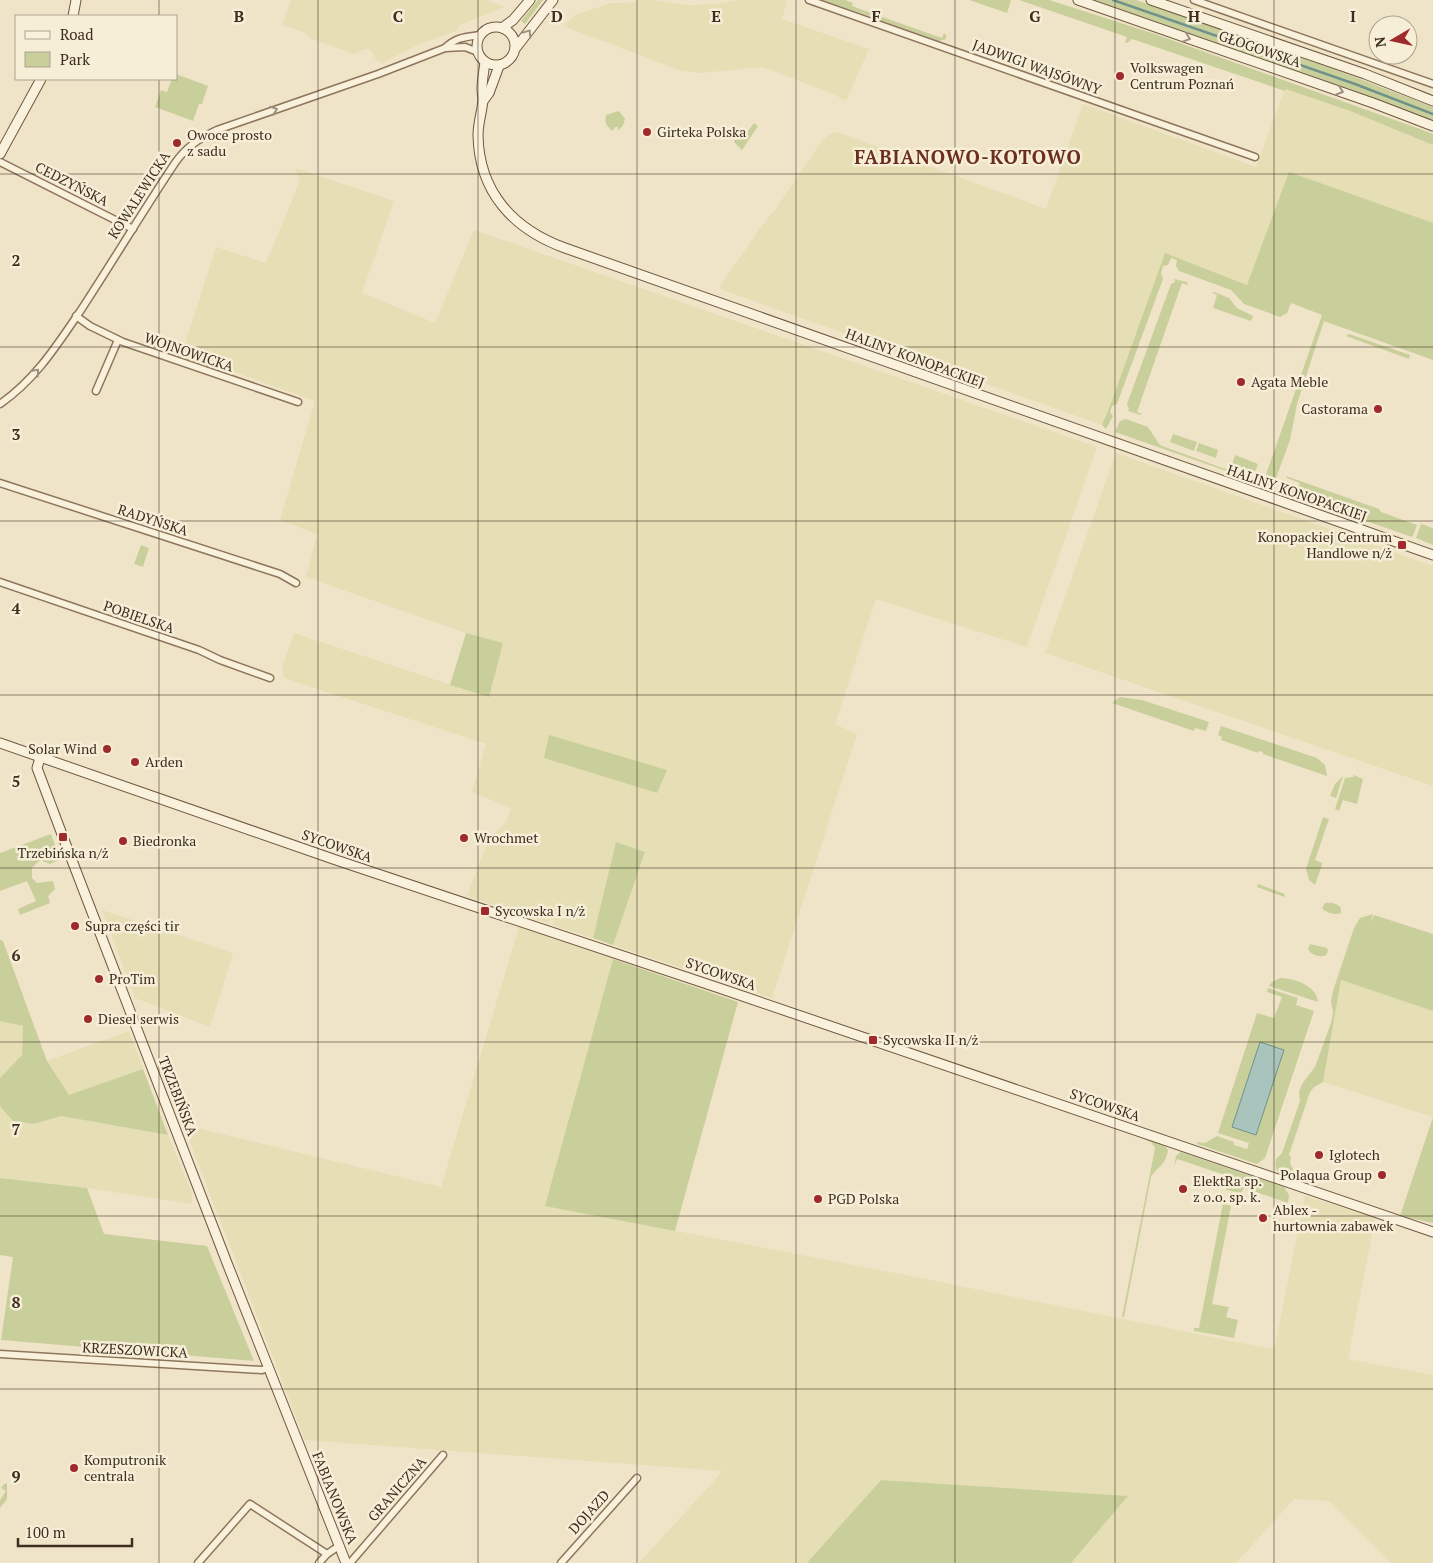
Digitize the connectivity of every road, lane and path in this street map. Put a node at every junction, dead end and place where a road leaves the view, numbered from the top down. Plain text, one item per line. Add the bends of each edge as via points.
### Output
1 (76, 0) edge
2 (530, 0) edge
3 (553, 0) edge
4 (810, 0) edge
5 (1078, 0) edge
6 (1150, 0) edge
7 (1194, 0) edge
8 (73, 15) edge
9 (502, 28) junction
10 (480, 35) junction
11 (445, 48) junction
12 (515, 49) junction
13 (478, 52) junction
14 (485, 62) junction
15 (499, 66) junction
16 (41, 80) edge
17 (1433, 84) edge
18 (483, 101) junction
19 (1433, 101) edge
20 (1433, 126) edge
21 (0, 154) edge
22 (1255, 157) dead end
23 (0, 162) edge
24 (133, 229) junction
25 (76, 316) junction
26 (118, 340) junction
27 (96, 391) dead end
28 (298, 402) dead end
29 (0, 404) edge
30 (0, 483) edge
31 (1433, 556) edge
32 (0, 582) edge
33 (296, 583) dead end
34 (270, 678) dead end
35 (0, 744) edge
36 (40, 758) junction
37 (1433, 1232) edge
38 (0, 1354) edge
39 (268, 1368) junction
40 (298, 1443) joint
41 (443, 1455) dead end
42 (637, 1478) dead end
43 (339, 1546) junction
44 (327, 1554) junction
45 (198, 1563) edge
46 (319, 1563) edge
47 (346, 1563) edge
48 (350, 1563) edge
49 (561, 1563) edge

1 - 8 street
2 - 9 street
12 -> 3 street
4 - 22 street, JADWIGI WAJSÓWNY
5 -> 20 street, GŁOGOWSKA
6 - 19 street, GŁOGOWSKA
7 - 17 street
9 - 10 street via 492,27
9 - 12 street via 512,35
10 - 11 street, KOWALEWICKA via 459,38
10 - 13 street
11 - 13 street, KOWALEWICKA via 465,47
24 -> 11 street, KOWALEWICKA via 175,163 197,141 217,130
12 - 15 street via 510,61
13 - 14 street
14 - 15 street
14 - 18 street, HALINY KONOPACKIEJ
15 - 18 street, HALINY KONOPACKIEJ
16 - 21 street
18 - 31 street, HALINY KONOPACKIEJ via 478,146 489,184 512,217 543,239
23 - 24 street, CEDZYŃSKA
24 - 25 street, KOWALEWICKA
25 - 26 street, WOJNOWICKA
29 -> 25 street, KOWALEWICKA via 37,372
26 - 27 street
26 - 28 street, WOJNOWICKA
30 - 33 street, RADYŃSKA via 280,574
32 - 34 street, POBIELSKA via 199,650
35 - 36 street, SYCOWSKA
36 - 37 street, SYCOWSKA
36 - 39 street, TRZEBIŃSKA via 38,768 42,779
38 - 39 street, KRZESZOWICKA
39 - 40 street, TRZEBIŃSKA
40 - 43 street, FABIANOWSKA
41 - 48 street, GRANICZNA
42 - 49 street, DOJAZD
43 - 44 street
43 - 47 street, FABIANOWSKA
44 - 45 street via 250,1504
44 - 46 street

